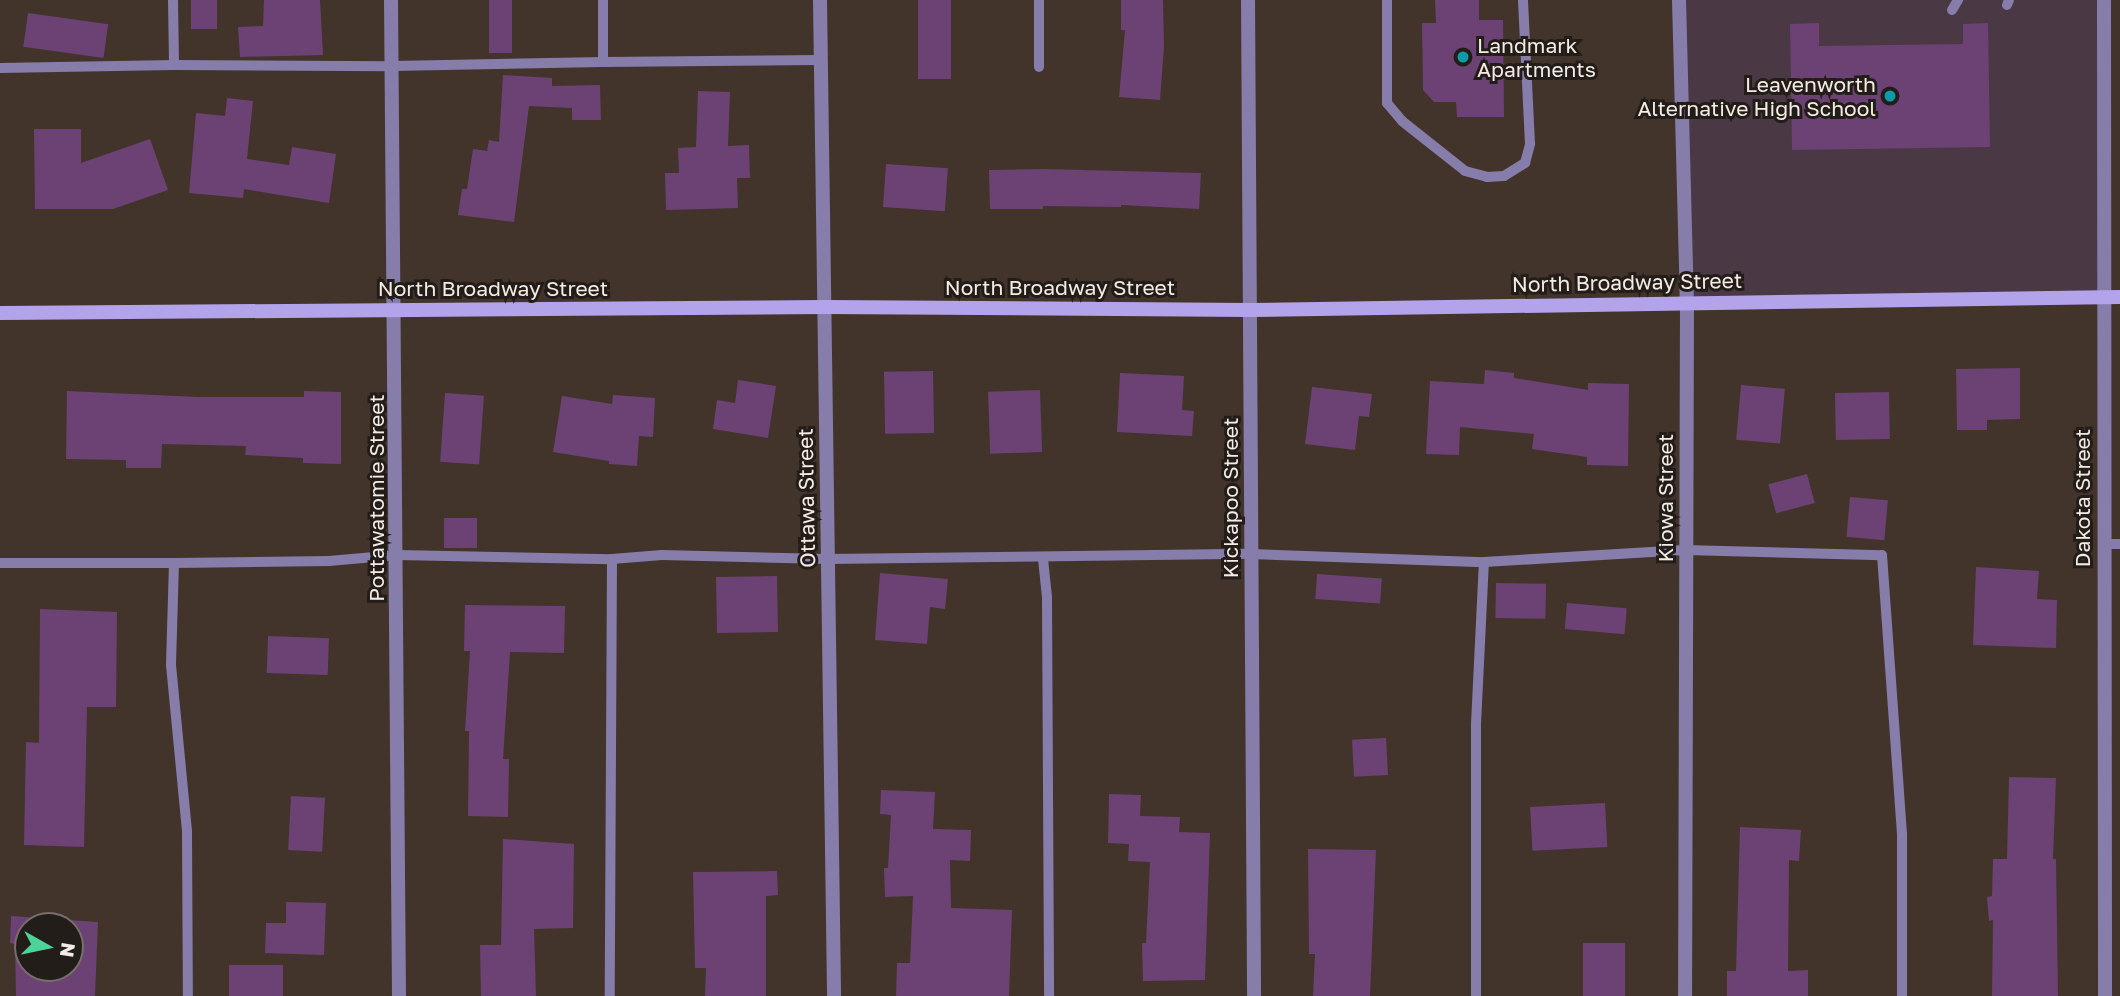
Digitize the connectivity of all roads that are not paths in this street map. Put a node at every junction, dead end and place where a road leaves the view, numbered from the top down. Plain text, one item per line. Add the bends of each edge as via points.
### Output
1 (173, 0) edge
2 (391, 0) edge
3 (603, 0) edge
4 (820, 0) edge
5 (1039, 0) edge
6 (1248, 0) edge
7 (1387, 0) edge
8 (1523, 0) edge
9 (1679, 0) edge
10 (2104, 0) edge
11 (821, 60) junction
12 (603, 62) junction
13 (174, 65) junction
14 (392, 66) junction
15 (1039, 67) dead end
16 (0, 68) edge
17 (2102, 297) junction
18 (2120, 297) edge
19 (1687, 301) junction
20 (825, 307) junction
21 (396, 310) junction
22 (1250, 310) junction
23 (0, 313) edge
24 (2104, 544) junction
25 (2120, 544) edge
26 (1685, 550) junction
27 (1251, 554) junction
28 (397, 555) junction
29 (612, 559) junction
30 (828, 559) junction
31 (1043, 559) junction
32 (174, 562) junction
33 (1484, 562) junction
34 (0, 563) edge
35 (188, 996) edge
36 (399, 996) edge
37 (610, 996) edge
38 (834, 996) edge
39 (1049, 996) edge
40 (1254, 996) edge
41 (1476, 996) edge
42 (1685, 996) edge
43 (1902, 996) edge
44 (2105, 996) edge

1 - 13 lane
2 - 14 street, Pottawatomie Street
3 - 12 lane
4 - 11 street, Ottawa Street
5 - 15 lane
6 - 22 street, Kickapoo Street
7 - 8 lane via 1387,103 1402,121 1465,171 1487,177 1504,176 1525,163 1530,145
9 - 19 street, Kiowa Street
10 - 17 street, Dakota Street
11 - 12 lane
11 - 20 street, Ottawa Street
12 - 14 lane
13 - 14 lane
13 - 16 lane
14 - 21 street, Pottawatomie Street
17 - 18 street, North Broadway Street
17 - 19 street, North Broadway Street
17 - 24 street, Dakota Street
19 - 22 street, North Broadway Street
19 - 26 street, Kiowa Street
20 - 21 street, North Broadway Street
20 - 22 street, North Broadway Street
20 - 30 street, Ottawa Street
21 - 23 street, North Broadway Street
21 - 28 street, Pottawatomie Street
22 - 27 street, Kickapoo Street
24 - 25 lane
24 - 44 street, Dakota Street
26 - 33 lane
26 - 42 street, Kiowa Street
26 - 43 lane via 1882,555 1902,834
27 - 31 lane
27 - 33 lane
27 - 40 street, Kickapoo Street
28 - 29 lane
28 - 32 lane via 328,561
28 - 36 street, Pottawatomie Street
29 - 30 lane via 662,555
29 - 37 lane
30 - 31 lane via 987,555
30 - 38 street, Ottawa Street
31 - 39 lane via 1048,598
32 - 34 lane
32 - 35 lane via 172,665 187,831
33 - 41 lane via 1476,724

